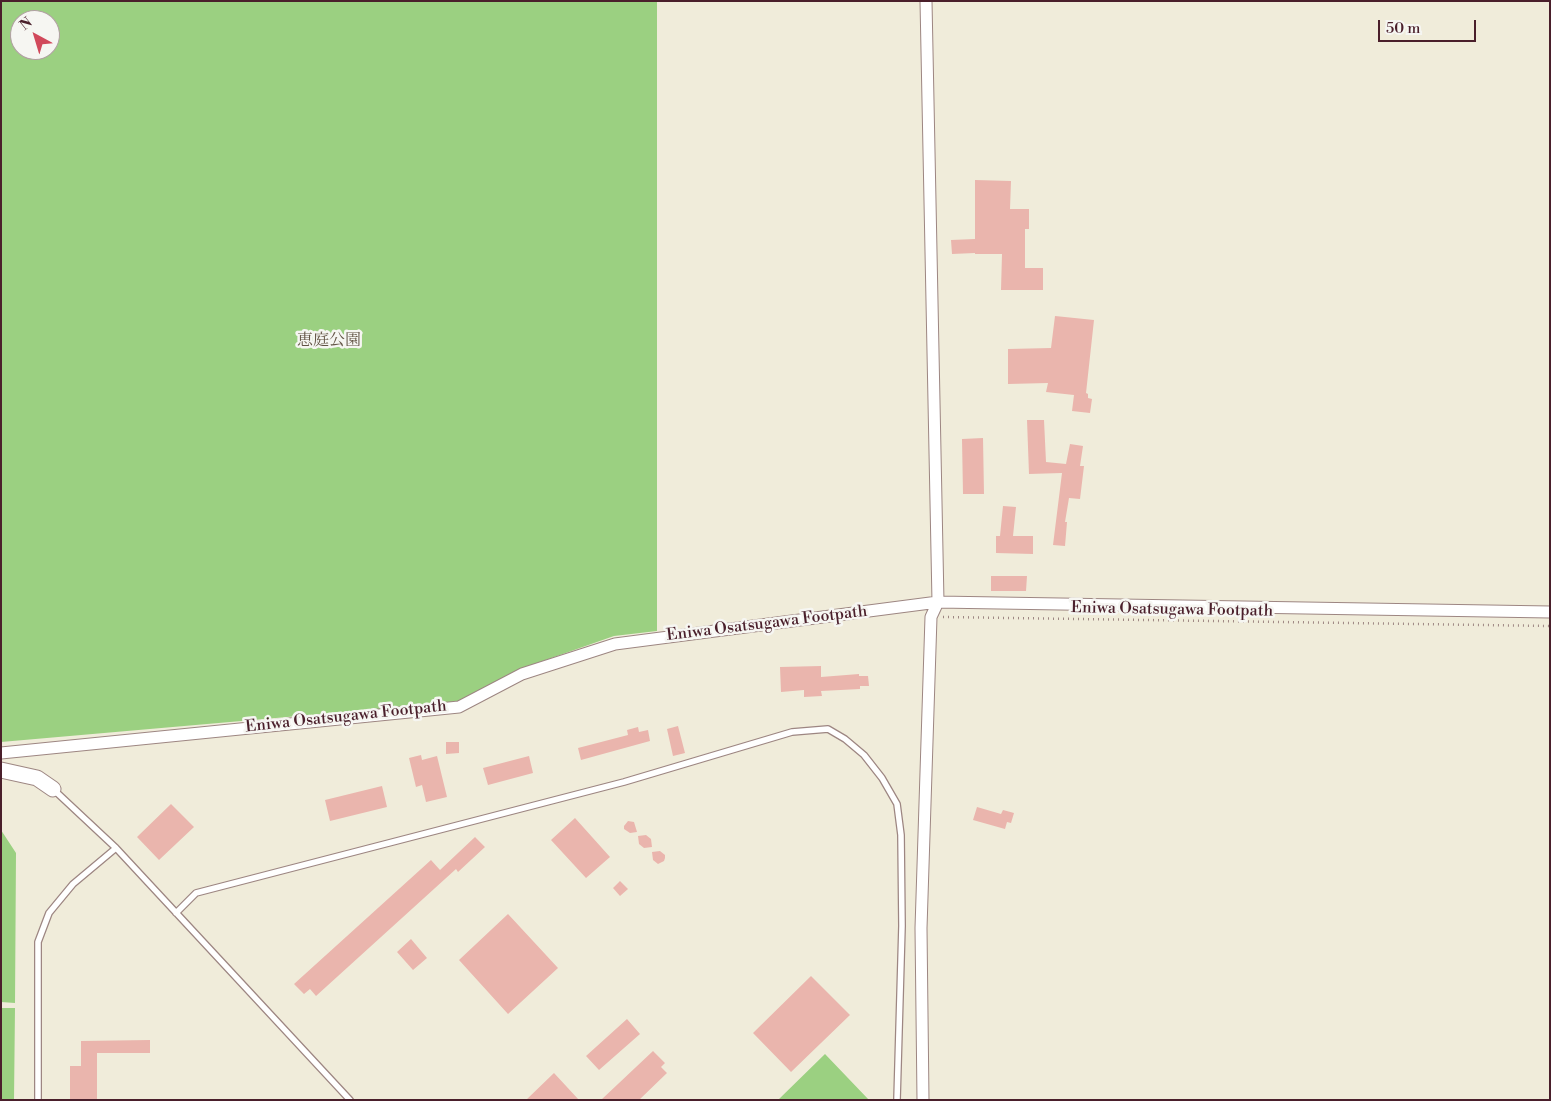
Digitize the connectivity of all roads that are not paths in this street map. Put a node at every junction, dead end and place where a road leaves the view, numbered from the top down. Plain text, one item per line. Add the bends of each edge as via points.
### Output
1 (926, 1) edge
2 (938, 602) junction
3 (1550, 612) edge
4 (1, 754) edge
5 (1, 770) edge
6 (53, 789) joint
7 (116, 848) junction
8 (176, 914) junction
9 (38, 1100) edge
10 (350, 1100) edge
11 (897, 1100) edge
12 (922, 1100) edge

1 - 2 street
2 - 3 street
2 - 4 street via 615,644 522,674 459,707
2 - 12 street via 931,616 921,928
5 - 6 street via 37,778
6 - 7 lane
7 - 8 lane
7 - 9 lane via 73,884 49,913 38,942
8 - 10 lane
8 - 11 lane via 196,893 614,784 792,732 828,729 864,755 897,804 902,926

